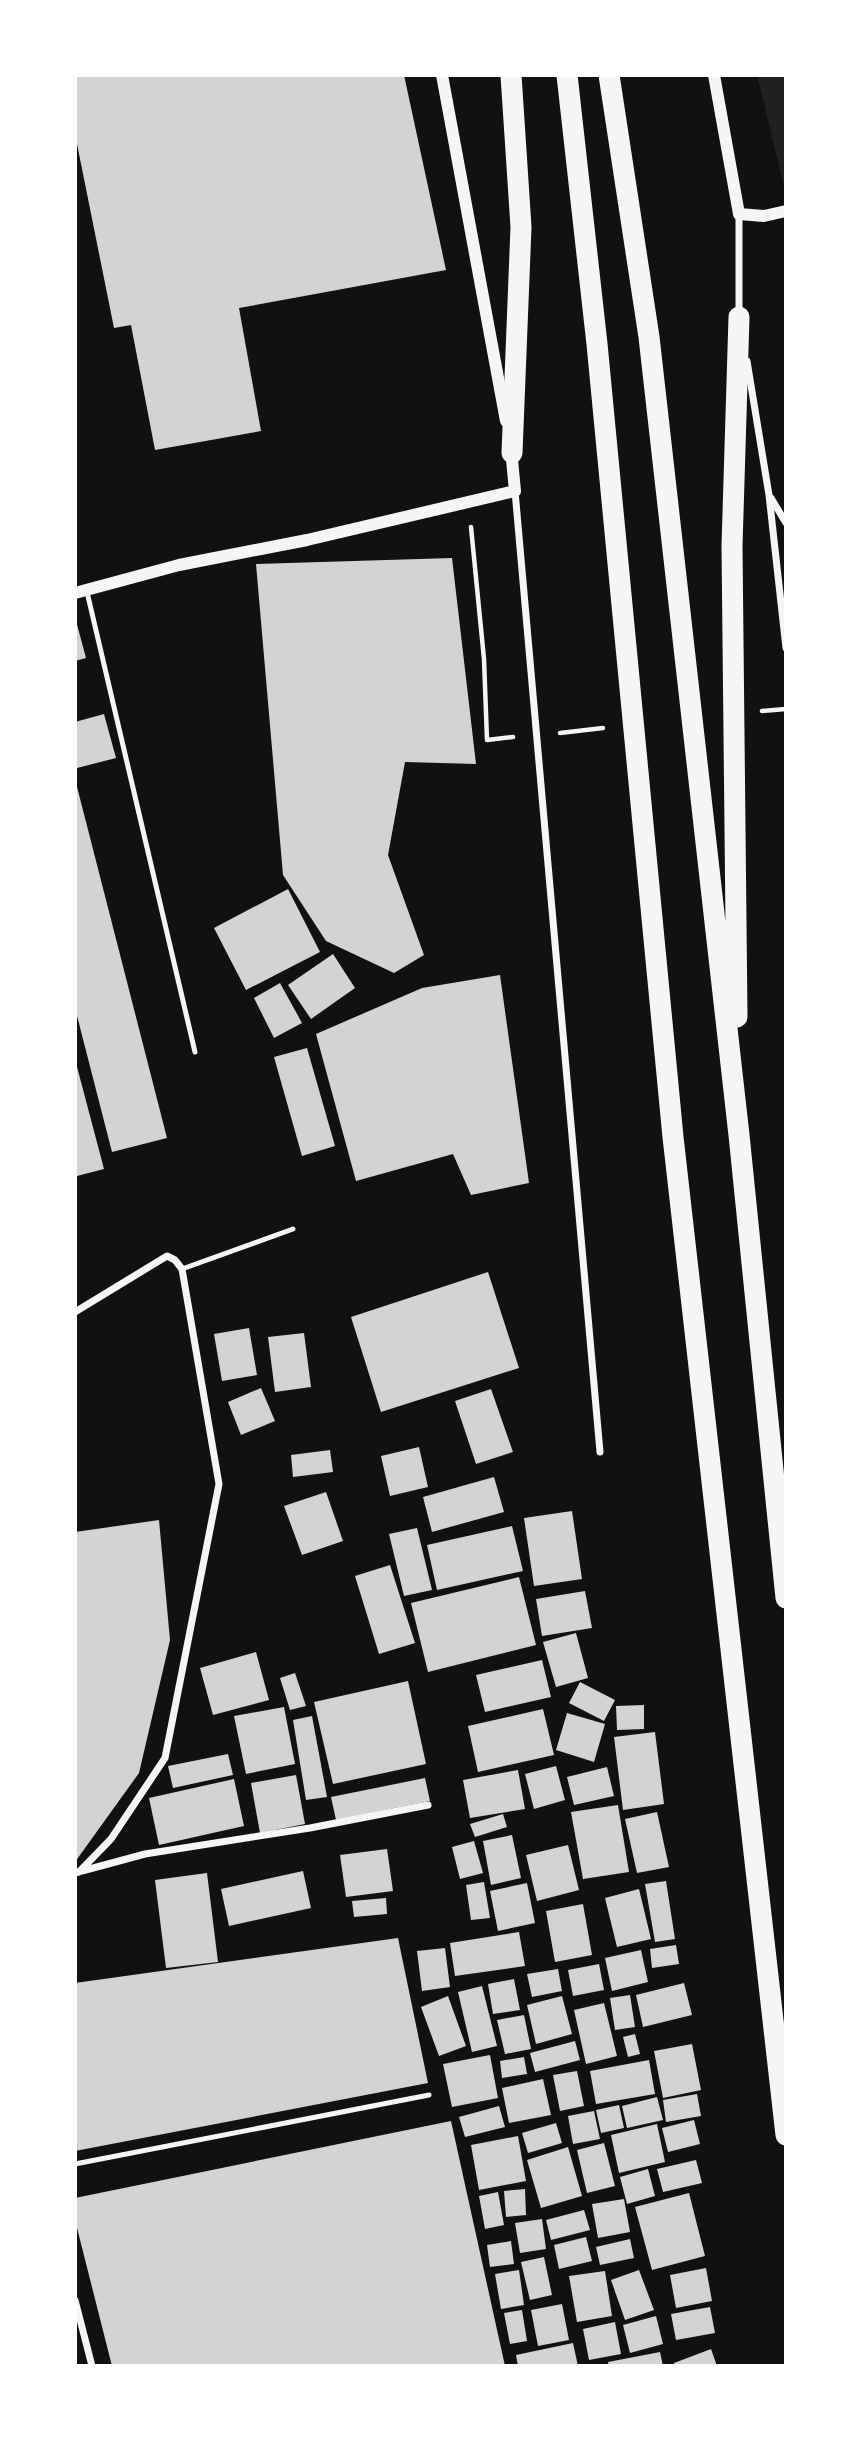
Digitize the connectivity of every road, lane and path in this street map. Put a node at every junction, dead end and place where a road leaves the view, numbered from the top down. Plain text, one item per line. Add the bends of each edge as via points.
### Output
1 (442, 75) edge
2 (511, 75) edge
3 (567, 75) edge
4 (609, 75) edge
5 (715, 75) edge
6 (786, 211) edge
7 (739, 214) junction
8 (739, 317) junction
9 (512, 453) junction
10 (515, 491) junction
11 (769, 495) junction
12 (468, 502) junction
13 (786, 523) edge
14 (81, 591) edge
15 (786, 648) edge
16 (487, 740) dead end
17 (195, 1052) dead end
18 (739, 1135) junction
19 (293, 1229) dead end
20 (182, 1269) junction
21 (75, 1312) edge
22 (600, 1452) dead end
23 (786, 1598) edge
24 (428, 1805) dead end
25 (77, 1872) edge
26 (429, 2095) dead end
27 (786, 2135) edge
28 (75, 2164) edge
29 (75, 2300) edge
30 (92, 2366) edge

1 - 9 street
2 - 9 highway via 521,227
3 - 27 highway via 673,1137
4 - 18 highway via 649,337
5 - 7 street
6 - 7 street via 764,216
7 - 8 street
8 - 11 street
8 - 18 highway via 732,546
9 - 10 street
10 - 12 street
10 - 22 street
11 - 13 street
11 - 15 street
12 - 14 street
12 - 16 path
14 - 17 lane
18 - 23 highway
19 - 20 lane
20 - 21 street via 167,1256
20 - 25 street via 219,1483 165,1758 111,1839
24 - 25 street via 145,1854
26 - 28 lane
29 - 30 street

